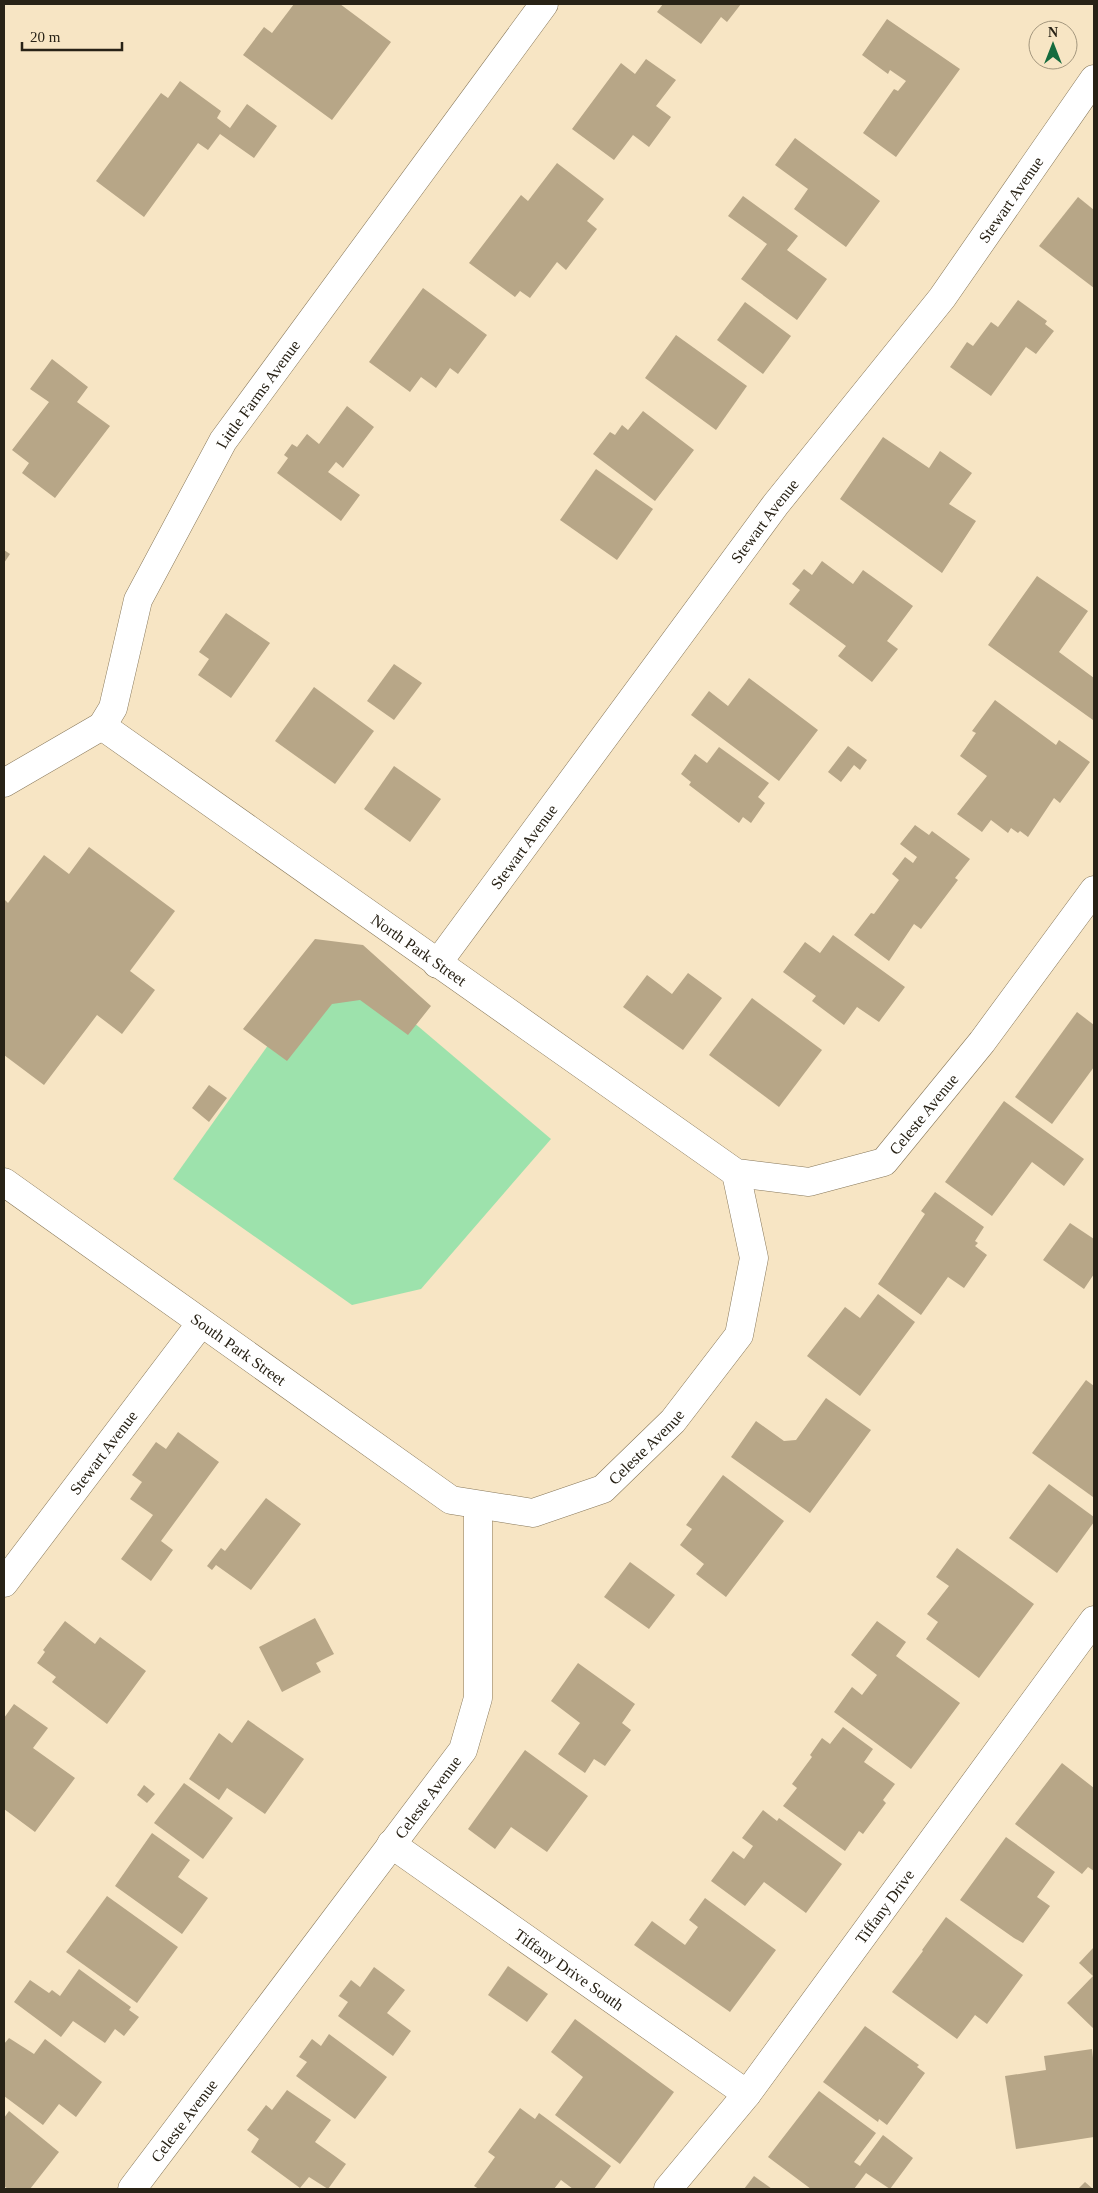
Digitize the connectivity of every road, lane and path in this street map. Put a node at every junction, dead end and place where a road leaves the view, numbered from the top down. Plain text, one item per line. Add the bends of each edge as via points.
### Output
1 (544, 4) edge
2 (1094, 79) edge
3 (102, 726) junction
4 (4, 783) edge
5 (1094, 890) edge
6 (437, 964) junction
7 (736, 1173) junction
8 (4, 1182) edge
9 (201, 1323) junction
10 (478, 1505) junction
11 (4, 1583) edge
12 (1094, 1620) edge
13 (391, 1844) junction
14 (747, 2094) junction
15 (132, 2189) edge
16 (668, 2189) edge

1 - 3 street, Little Farms Avenue via 223,441 138,600 113,708
2 - 6 street, Stewart Avenue via 942,298 776,504
3 - 4 street
3 - 6 street, North Park Street
5 - 7 street, Celeste Avenue via 982,1042 884,1162 810,1182
6 - 7 street, North Park Street
7 - 10 street, Celeste Avenue via 754,1258 739,1335 673,1421 603,1488 533,1513
8 - 9 street, South Park Street
9 - 10 street, South Park Street via 452,1500
9 - 11 street, Stewart Avenue
10 - 13 street, Celeste Avenue via 478,1698 463,1750
12 - 14 street, Tiffany Drive
13 - 14 street, Tiffany Drive South
13 - 15 street, Celeste Avenue
14 - 16 street, Tiffany Drive

